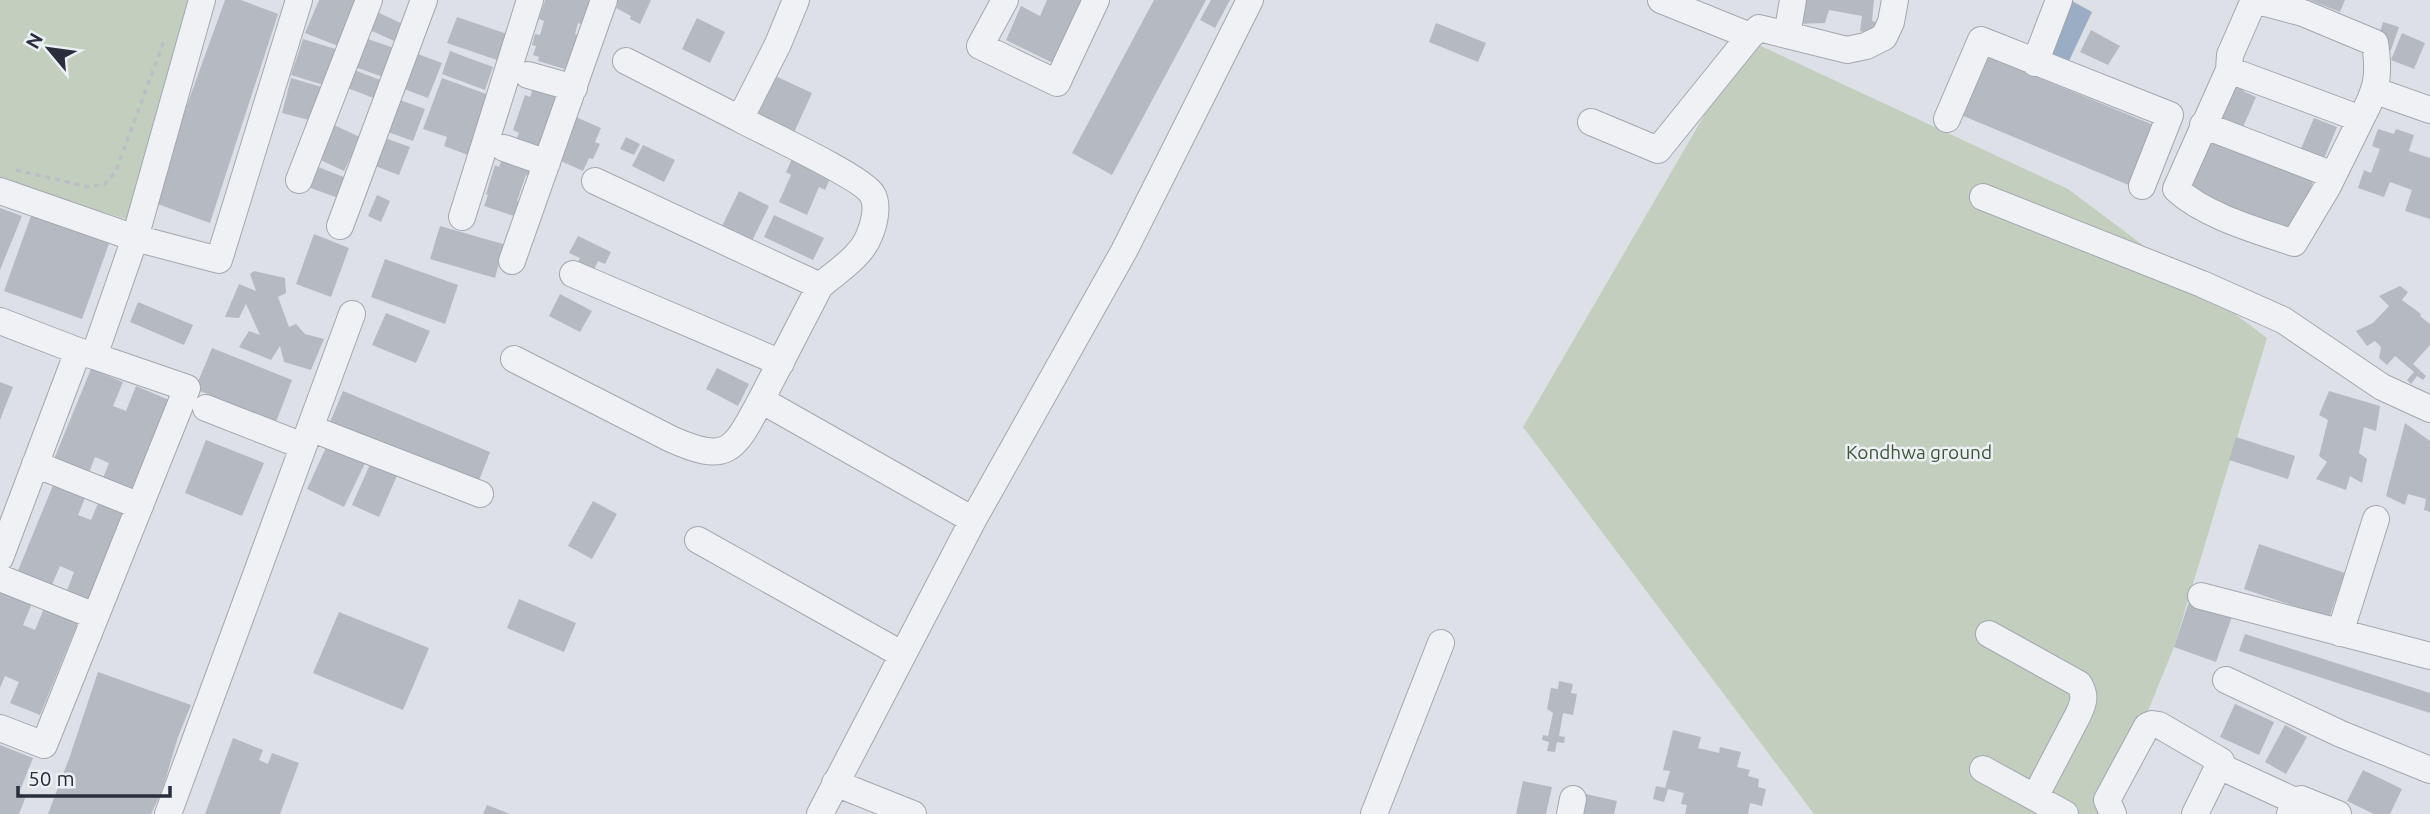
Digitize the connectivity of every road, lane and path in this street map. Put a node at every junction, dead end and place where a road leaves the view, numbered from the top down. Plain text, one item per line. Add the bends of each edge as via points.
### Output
1 (202, 0) edge
2 (299, 0) edge
3 (369, 0) edge
4 (424, 0) edge
5 (530, 0) edge
6 (604, 0) edge
7 (796, 0) edge
8 (1005, 0) edge
9 (1096, 0) edge
10 (1250, 0) edge
11 (1661, 0) edge
12 (1793, 0) edge
13 (1895, 0) edge
14 (2059, 0) edge
15 (1787, 35) junction
16 (1750, 36) junction
17 (166, 37) dead end
18 (626, 61) dead end
19 (2035, 63) junction
20 (2229, 70) junction
21 (528, 75) dead end
22 (574, 88) junction
23 (2376, 91) junction
24 (2430, 110) edge
25 (740, 119) junction
26 (1947, 119) dead end
27 (2361, 119) junction
28 (1591, 122) dead end
29 (2203, 125) junction
30 (504, 148) dead end
31 (547, 163) junction
32 (2333, 174) junction
33 (6, 180) edge
34 (299, 180) dead end
35 (595, 181) dead end
36 (2142, 186) dead end
37 (1983, 197) dead end
38 (462, 217) dead end
39 (340, 226) dead end
40 (135, 238) junction
41 (512, 261) dead end
42 (573, 274) dead end
43 (820, 286) junction
44 (352, 314) dead end
45 (0, 321) edge
46 (86, 354) junction
47 (514, 359) dead end
48 (781, 363) junction
49 (761, 400) junction
50 (206, 408) dead end
51 (2430, 409) edge
52 (307, 437) junction
53 (36, 464) junction
54 (480, 494) dead end
55 (140, 506) junction
56 (2376, 519) dead end
57 (973, 520) junction
58 (698, 540) dead end
59 (0, 558) edge
60 (0, 578) edge
61 (2201, 596) dead end
62 (95, 616) junction
63 (2340, 633) junction
64 (1989, 634) dead end
65 (1441, 643) dead end
66 (903, 655) junction
67 (2430, 656) edge
68 (2226, 680) dead end
69 (0, 728) edge
70 (2219, 766) junction
71 (1983, 769) dead end
72 (2430, 770) edge
73 (835, 783) junction
74 (2035, 797) junction
75 (2293, 808) edge
76 (168, 814) edge
77 (820, 814) edge
78 (913, 814) edge
79 (1374, 814) edge
80 (2065, 814) edge
81 (2113, 814) edge
82 (2195, 814) edge
83 (2339, 814) edge

1 - 40 street
2 - 40 street via 219,260
3 - 34 street
4 - 39 street
5 - 38 street
6 - 22 street
7 - 25 street
8 - 9 street via 980,46 1057,83
10 - 57 street via 1124,251
11 - 16 street
12 - 15 street
13 - 15 street via 1884,37 1866,46 1847,50
14 - 19 street
15 - 16 street via 1759,28
16 - 28 street via 1658,150
17 - 33 path via 116,171 105,184 89,187
18 - 25 street
19 - 26 street via 1981,40
19 - 36 street via 2170,114
20 - 23 street via 2254,0 2303,13 2375,43
20 - 27 street
20 - 29 street
21 - 22 street
22 - 31 street
23 - 24 street
23 - 27 street
25 - 43 street via 838,170 872,194 876,213 869,238
27 - 32 street
29 - 32 street
29 - 32 street via 2176,189 2190,203 2257,231 2294,243
30 - 31 street
31 - 41 street
33 - 40 street
35 - 43 street
37 - 51 street via 2283,320 2382,387
40 - 46 street
42 - 48 street
43 - 48 street
44 - 52 street
45 - 46 street
46 - 53 street
46 - 55 street via 187,388
47 - 49 street via 681,443 708,452 733,446
48 - 49 street
49 - 57 street
50 - 52 street
52 - 54 street
52 - 76 street
53 - 55 street
53 - 59 street
55 - 62 street
56 - 63 street
57 - 66 street
58 - 66 street
60 - 62 street
61 - 63 street
62 - 69 street via 44,745
63 - 67 street
64 - 74 street via 2079,684 2084,693 2078,715
65 - 79 street
66 - 73 street
68 - 72 street
70 - 75 street
70 - 81 street via 2221,761 2159,724 2147,726 2108,800
70 - 82 street
71 - 74 street
73 - 77 street
73 - 78 street
74 - 80 street
75 - 83 street via 2301,799

